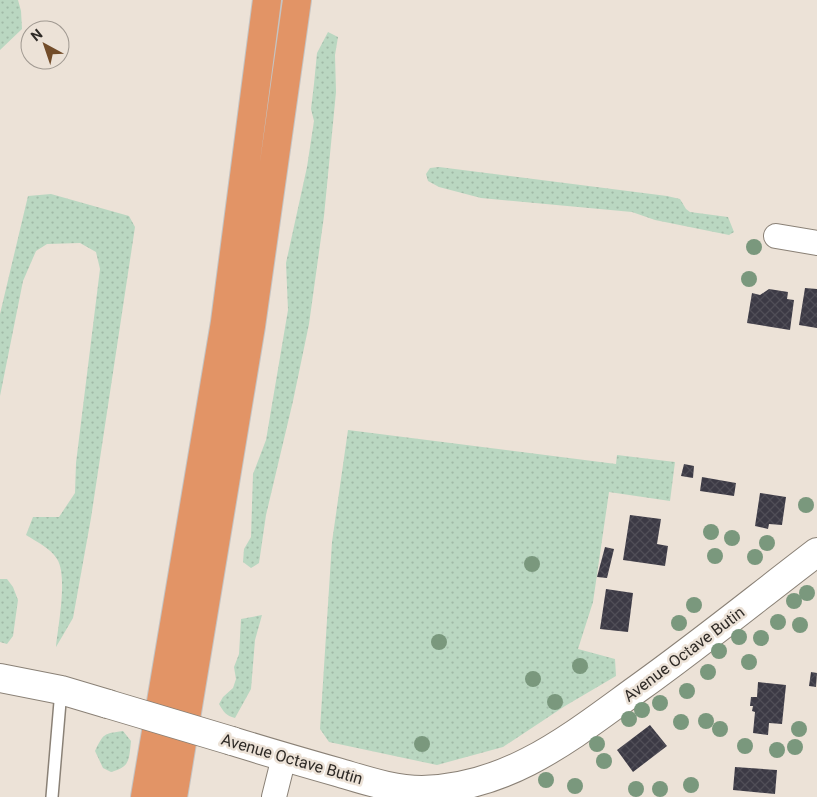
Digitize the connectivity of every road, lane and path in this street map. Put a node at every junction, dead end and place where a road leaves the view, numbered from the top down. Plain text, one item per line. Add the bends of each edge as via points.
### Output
1 (267, 0) edge
2 (297, 0) edge
3 (776, 236) dead end
4 (817, 243) edge
5 (817, 552) edge
6 (0, 678) edge
7 (61, 690) junction
8 (284, 757) junction
9 (52, 797) edge
10 (145, 797) edge
11 (173, 797) edge
12 (274, 797) edge

1 - 10 highway via 225,322
2 - 11 highway via 251,326
3 - 4 street
5 - 8 main road, Avenue Octave Butin via 563,743 518,767 468,784 422,790 373,783
6 - 7 main road, Avenue Octave Butin
7 - 8 main road, Avenue Octave Butin, bridge
7 - 9 lane
8 - 12 street

